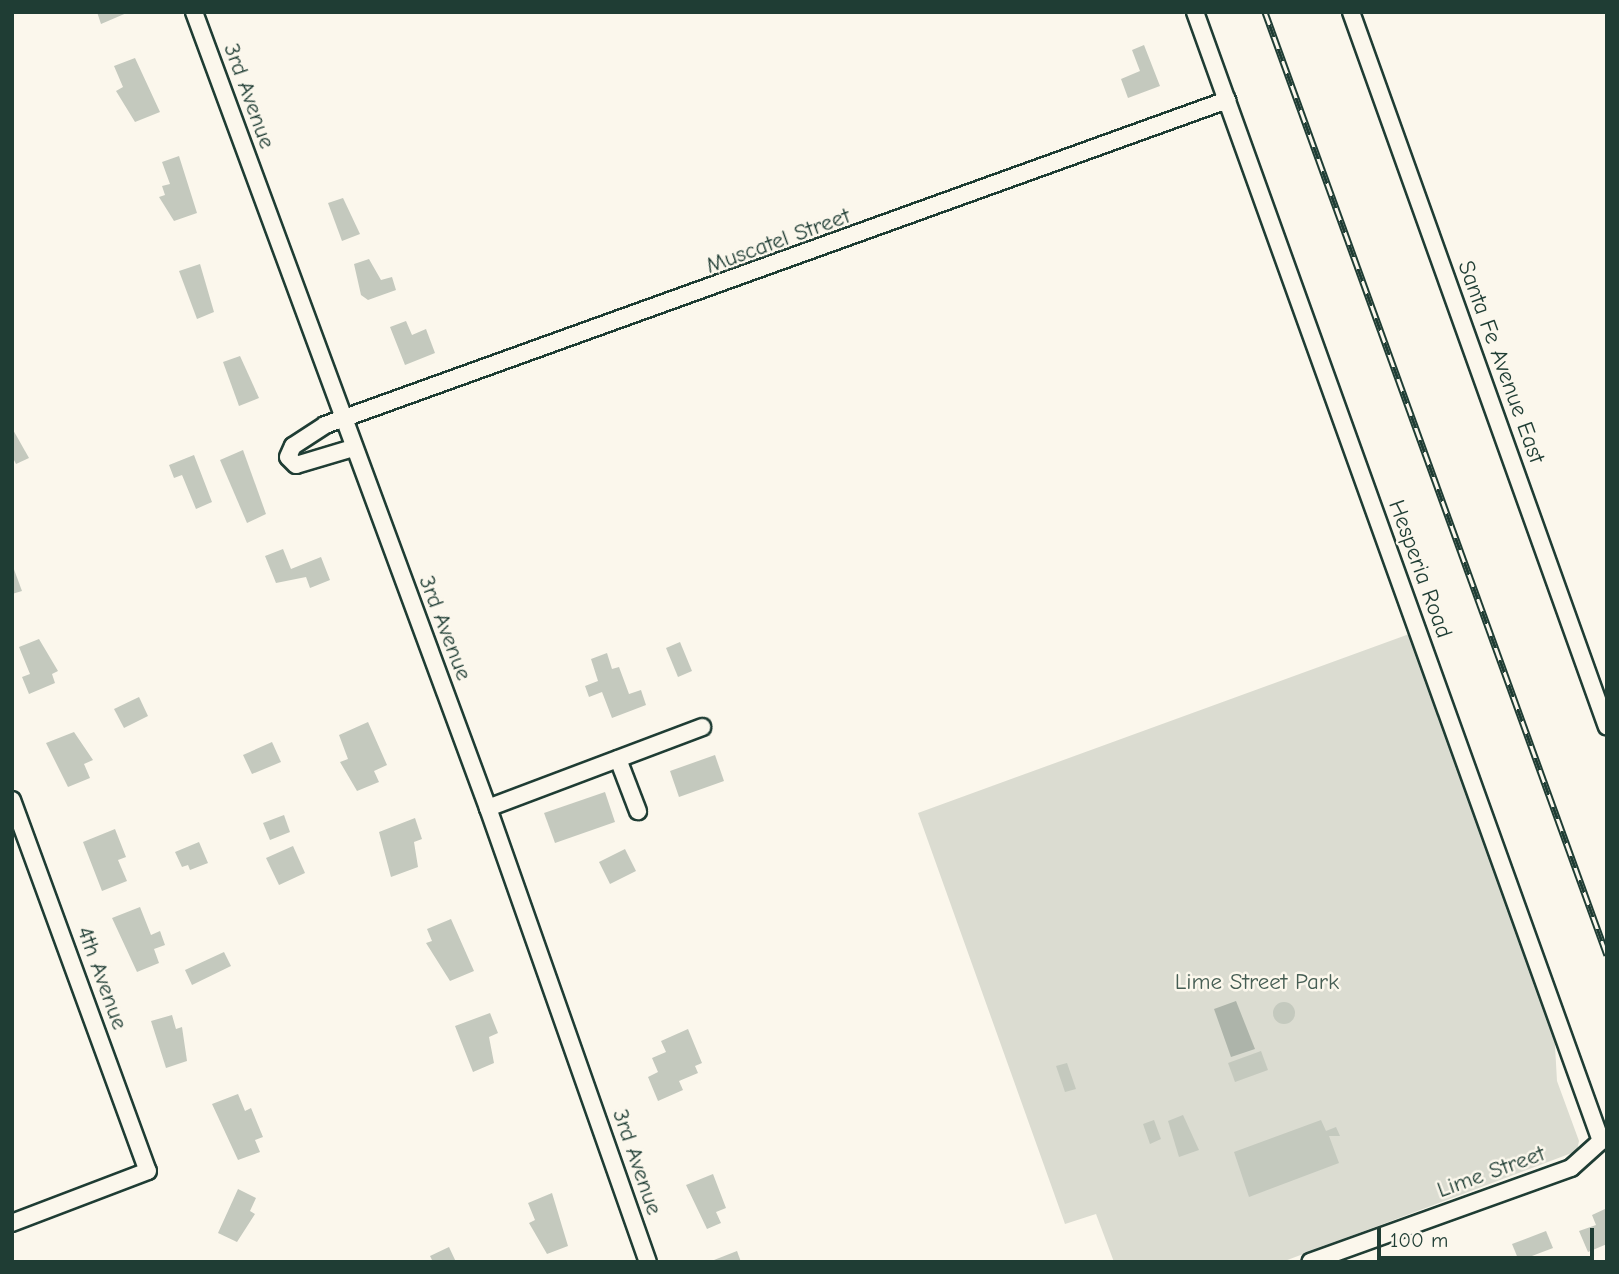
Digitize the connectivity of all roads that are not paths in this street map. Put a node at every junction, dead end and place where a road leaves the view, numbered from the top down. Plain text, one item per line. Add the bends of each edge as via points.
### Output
1 (194, 12) edge
2 (1195, 12) edge
3 (1350, 12) edge
4 (1227, 100) junction
5 (342, 419) junction
6 (353, 448) junction
7 (1606, 721) edge
8 (702, 727) dead end
9 (618, 759) junction
10 (12, 800) edge
11 (488, 808) junction
12 (638, 811) dead end
13 (1601, 1142) joint
14 (12, 1223) edge
15 (649, 1262) edge
16 (1310, 1262) edge

1 - 5 street, 3rd Avenue
2 - 4 street, Hesperia Road
3 - 7 street, Santa Fe Avenue East
4 - 5 street, Muscatel Street
4 - 13 street, Hesperia Road
5 - 6 street, 3rd Avenue
5 - 6 street, Muscatel Street via 309,433 288,457 296,465
6 - 11 street, 3rd Avenue
8 - 9 street
9 - 11 street
9 - 12 street
10 - 14 street, 4th Avenue via 148,1171
11 - 15 street, 3rd Avenue
13 - 16 street, Lime Street via 1571,1168

